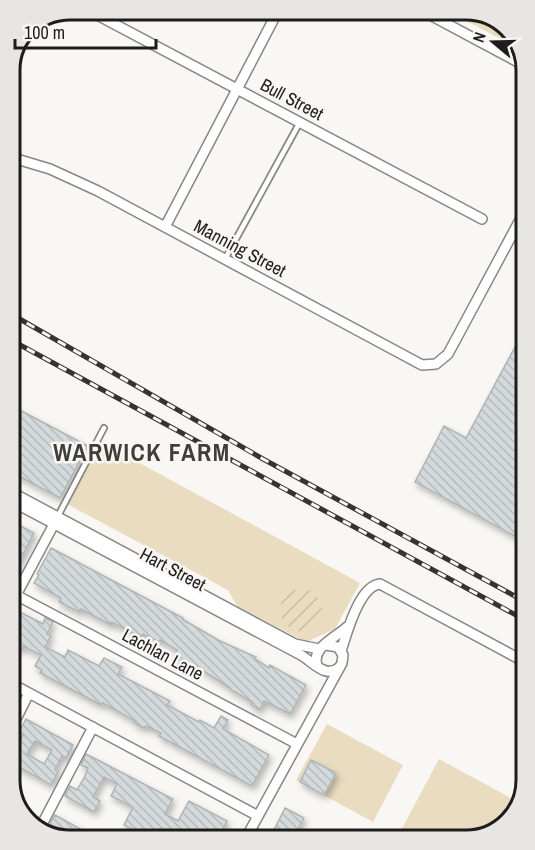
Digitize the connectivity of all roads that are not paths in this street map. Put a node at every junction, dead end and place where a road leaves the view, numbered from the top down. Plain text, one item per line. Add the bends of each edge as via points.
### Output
1 (113, 20) edge
2 (273, 20) edge
3 (440, 20) edge
4 (515, 60) edge
5 (237, 89) junction
6 (300, 123) junction
7 (20, 160) edge
8 (482, 219) dead end
9 (165, 227) junction
10 (516, 227) edge
11 (225, 259) junction
12 (104, 428) dead end
13 (20, 498) edge
14 (20, 505) edge
15 (55, 521) junction
16 (20, 587) edge
17 (20, 599) edge
18 (348, 626) junction
19 (322, 647) junction
20 (341, 651) junction
21 (516, 657) edge
22 (340, 667) junction
23 (321, 668) junction
24 (20, 688) edge
25 (325, 691) junction
26 (29, 693) junction
27 (20, 711) edge
28 (93, 728) junction
29 (297, 744) junction
30 (258, 816) junction
31 (43, 823) edge
32 (250, 830) edge

1 - 5 street, Bull Street
2 - 5 street
3 - 4 street
5 - 6 street, Bull Street
5 - 9 street
6 - 8 street, Bull Street
6 - 11 lane
7 - 9 street, Manning Street via 76,180
9 - 11 street, Manning Street
10 - 11 street, Manning Street via 448,354 436,364 422,365
12 - 15 lane
13 - 15 street, Hart Street
14 - 15 street, Hart Street
15 - 16 street
15 - 19 street, Hart Street via 295,644
15 - 23 street, Hart Street
17 - 29 street, Lachlan Lane
18 - 19 street
18 - 20 street
18 - 21 street via 367,590 380,584
19 - 20 street via 335,645
19 - 23 street via 315,657
20 - 22 street
22 - 23 street via 333,672
22 - 25 street
23 - 25 street
24 - 26 street
25 - 29 street
26 - 27 street
26 - 28 street
28 - 30 street
28 - 31 street
29 - 30 street
30 - 32 street

